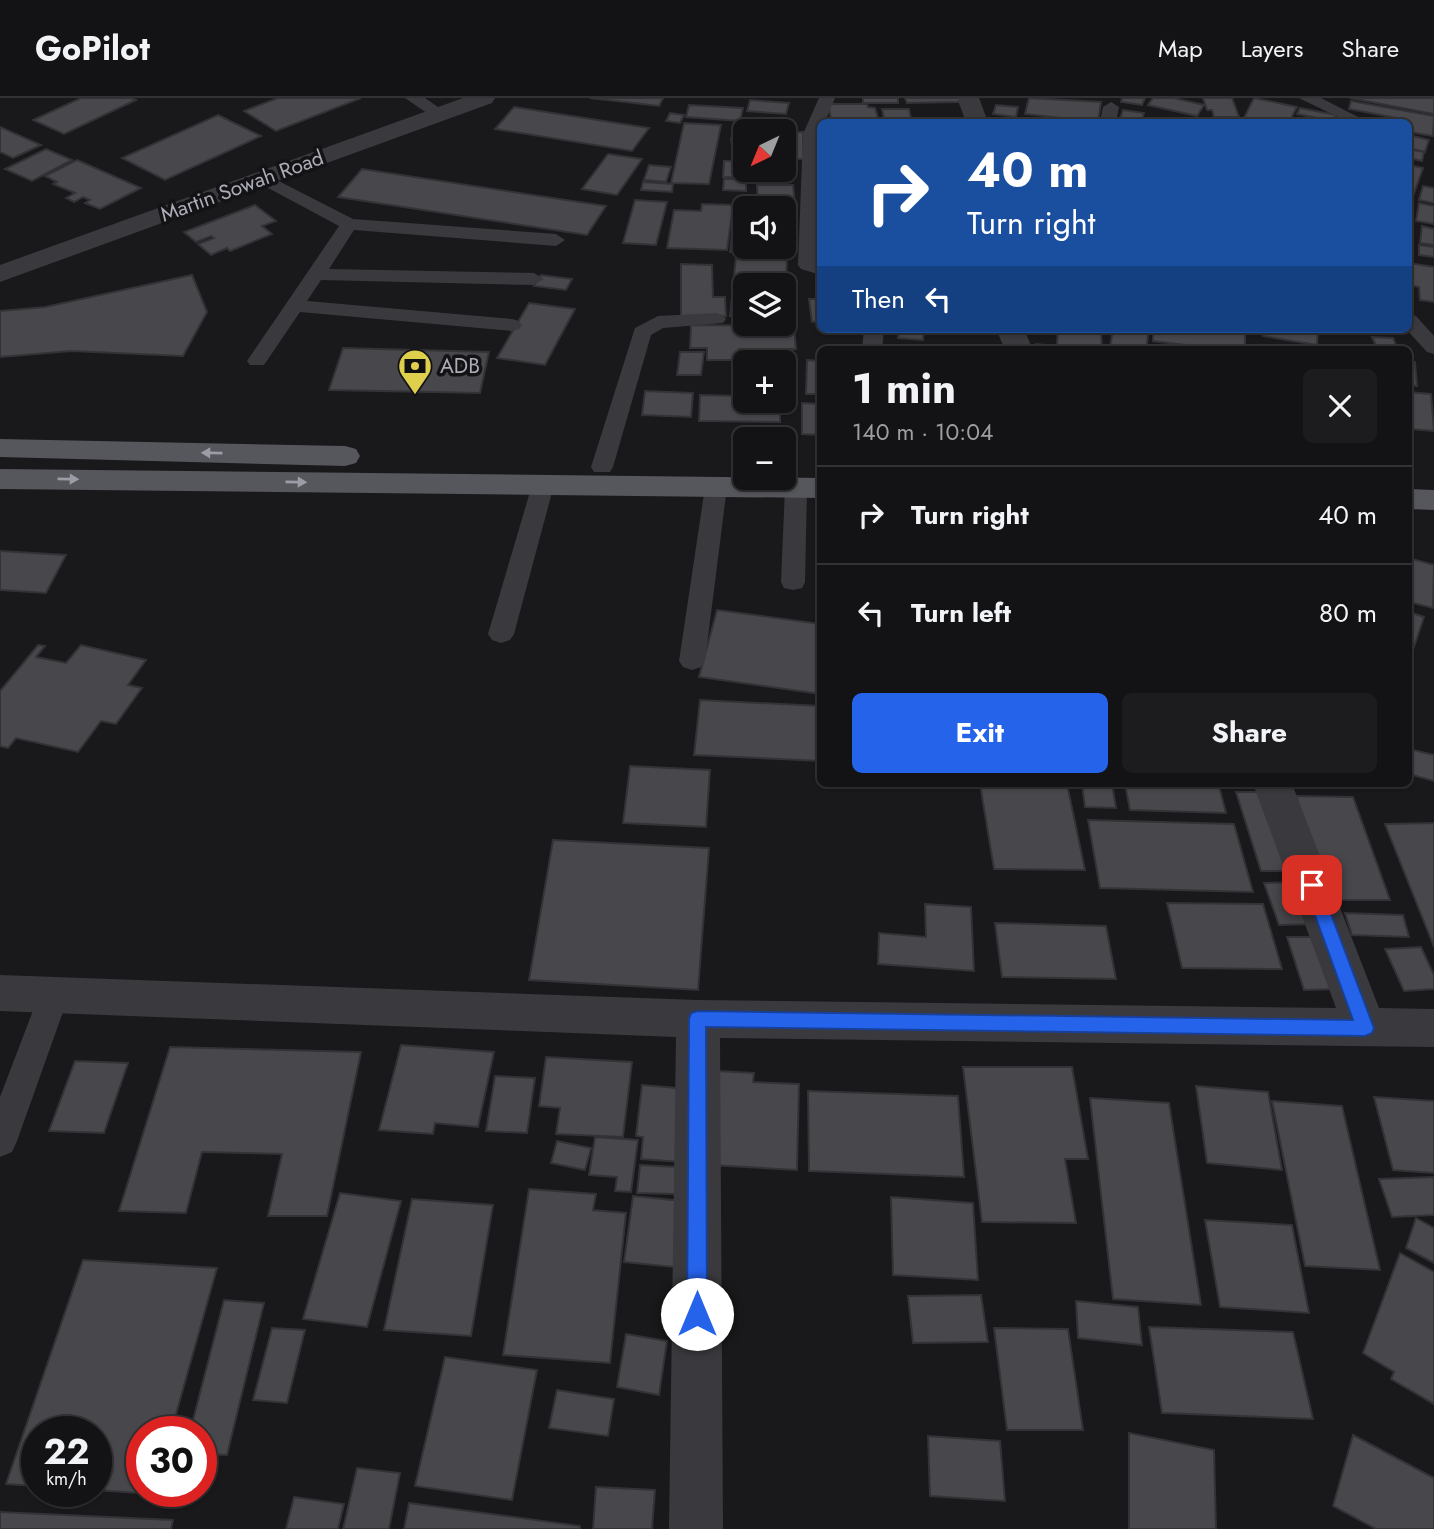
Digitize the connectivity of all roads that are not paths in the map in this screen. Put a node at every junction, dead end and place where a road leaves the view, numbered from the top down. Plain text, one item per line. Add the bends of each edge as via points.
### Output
1 (413, 98) edge
2 (484, 98) edge
3 (827, 98) edge
4 (968, 98) edge
5 (1307, 98) edge
6 (440, 114) junction
7 (818, 119) edge
8 (976, 119) edge
9 (1354, 119) edge
10 (817, 120) edge
11 (263, 178) junction
12 (349, 225) junction
13 (556, 240) dead end
14 (817, 268) edge
15 (0, 274) edge
16 (314, 274) junction
17 (534, 279) dead end
18 (294, 306) junction
19 (716, 318) dead end
20 (1412, 323) edge
21 (512, 326) dead end
22 (1434, 348) edge
23 (257, 361) dead end
24 (0, 449) edge
25 (733, 464) edge
26 (817, 465) edge
27 (602, 467) junction
28 (1412, 473) edge
29 (1434, 473) edge
30 (800, 480) edge
31 (7, 481) edge
32 (543, 485) junction
33 (716, 488) junction
34 (1412, 499) edge
35 (1434, 500) edge
36 (793, 583) dead end
37 (501, 634) dead end
38 (692, 661) dead end
39 (1273, 787) edge
40 (0, 993) edge
41 (54, 995) junction
42 (698, 1019) junction
43 (1365, 1028) junction
44 (1434, 1028) edge
45 (0, 1141) edge
46 (696, 1529) edge

1 - 6 lane
2 - 6 street, Martin Sowah Road
3 - 7 lane
4 - 8 street
5 - 9 lane
6 - 11 street, Martin Sowah Road
10 - 14 lane via 811,134 808,265
11 - 12 lane
11 - 15 street, Martin Sowah Road
12 - 13 lane
12 - 16 lane
16 - 17 lane
16 - 18 lane
18 - 21 lane
18 - 23 lane
19 - 27 lane via 658,322 642,332
20 - 22 lane
27 -> 24 main road via 550,461
25 - 27 main road
26 - 30 main road
28 - 29 main road
30 - 33 main road
30 - 36 lane
31 -> 32 main road
32 - 33 main road
32 - 37 lane
33 - 38 lane
34 - 35 main road
39 - 43 street
40 - 41 street
41 - 42 street
41 - 45 lane
42 - 43 street
42 - 46 street
43 - 44 street

